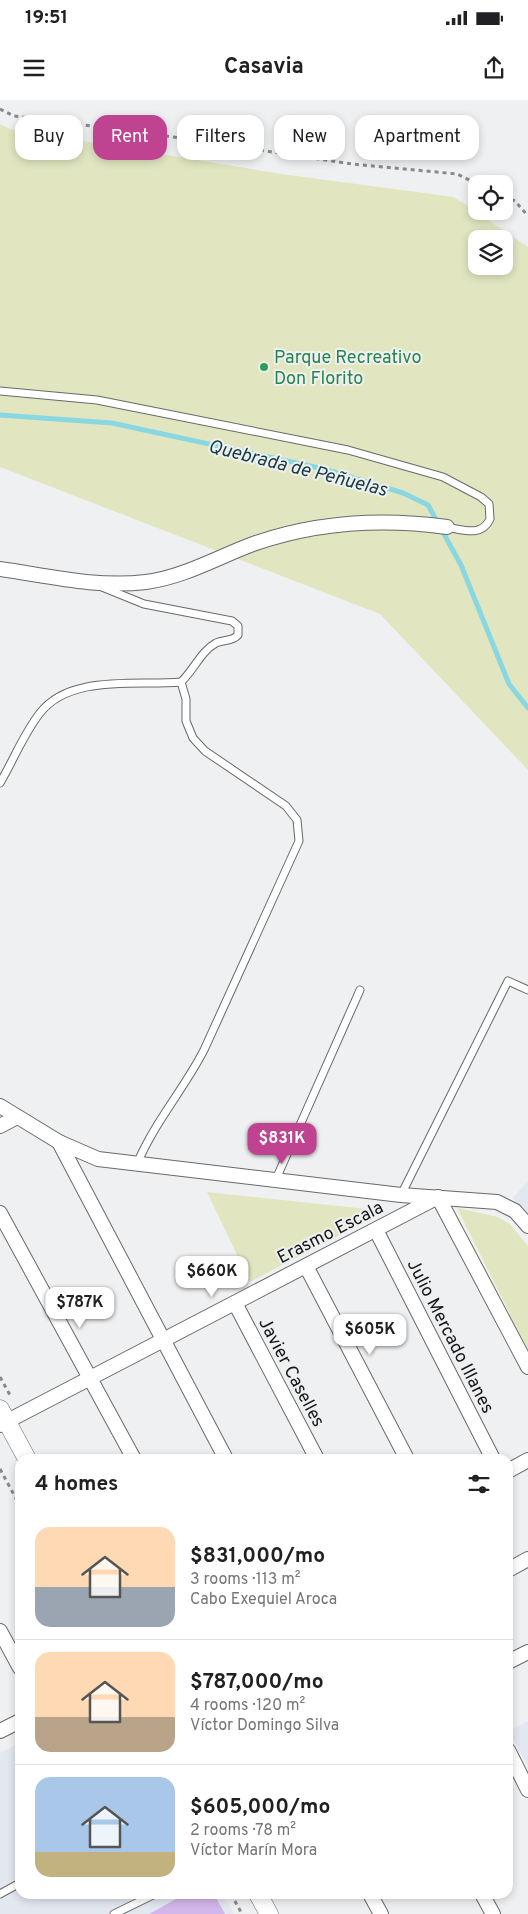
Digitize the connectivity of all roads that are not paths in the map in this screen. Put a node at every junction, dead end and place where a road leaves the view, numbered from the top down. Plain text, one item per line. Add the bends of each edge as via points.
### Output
1 (0, 391) edge
2 (447, 527) joint
3 (0, 569) edge
4 (97, 584) junction
5 (181, 682) junction
6 (0, 783) edge
7 (360, 990) dead end
8 (528, 990) edge
9 (0, 1106) edge
10 (17, 1117) junction
11 (0, 1126) edge
12 (59, 1142) junction
13 (137, 1164) junction
14 (276, 1179) junction
15 (401, 1195) junction
16 (438, 1198) junction
17 (0, 1213) edge
18 (528, 1226) edge
19 (376, 1230) junction
20 (306, 1266) junction
21 (235, 1303) junction
22 (164, 1340) junction
23 (528, 1367) edge
24 (90, 1378) junction
25 (2, 1418) edge
26 (24, 1454) edge
27 (131, 1454) edge
28 (223, 1454) edge
29 (314, 1454) edge
30 (404, 1454) edge
31 (490, 1454) edge
32 (528, 1460) edge
33 (513, 1468) edge
34 (528, 1559) edge
35 (513, 1567) edge
36 (0, 1631) edge
37 (528, 1652) edge
38 (15, 1659) edge
39 (513, 1660) edge
40 (15, 1724) edge
41 (0, 1731) edge
42 (513, 1760) edge
43 (528, 1790) edge
44 (15, 1886) edge
45 (0, 1894) edge
46 (145, 1899) edge
47 (261, 1899) edge
48 (373, 1899) edge
49 (485, 1899) edge
50 (114, 1914) edge
51 (269, 1914) edge
52 (381, 1914) edge
53 (493, 1914) edge

1 - 2 lane via 97,400 348,450 443,477 489,504 490,519 484,528 473,532
2 - 4 street via 372,522 312,528 253,544 172,577 147,582
3 - 4 street
4 - 5 lane via 114,594 144,604 232,622 238,626 235,638 218,642 206,650
5 - 6 lane via 86,686 54,699 38,714
5 - 13 lane via 186,699 186,721 193,738 205,751 286,806 297,820 299,841 204,1050 183,1088 156,1124
7 - 14 lane
8 - 15 lane via 508,980
9 - 10 street
10 - 11 street
10 - 12 street
12 - 13 street via 98,1159
12 - 22 street
13 - 14 street
14 - 15 street
15 - 16 street
16 - 18 street via 497,1202 515,1211
16 - 19 street, Erasmo Escala
16 - 23 street
17 - 24 street
19 - 20 street, Erasmo Escala
19 - 31 street, Julio Mercado Illanes
20 - 21 street, Erasmo Escala
20 - 30 street
21 - 22 street, Erasmo Escala
21 - 29 street, Javier Caselles
22 - 24 street, Erasmo Escala
22 - 28 street
24 - 25 street, Erasmo Escala
24 - 27 street
25 - 26 street
32 - 33 street
34 - 35 street
36 - 38 street
37 - 39 street
40 - 41 street
42 - 43 street
44 - 45 lane
46 - 50 lane
47 - 51 street
48 - 52 street
49 - 53 street

